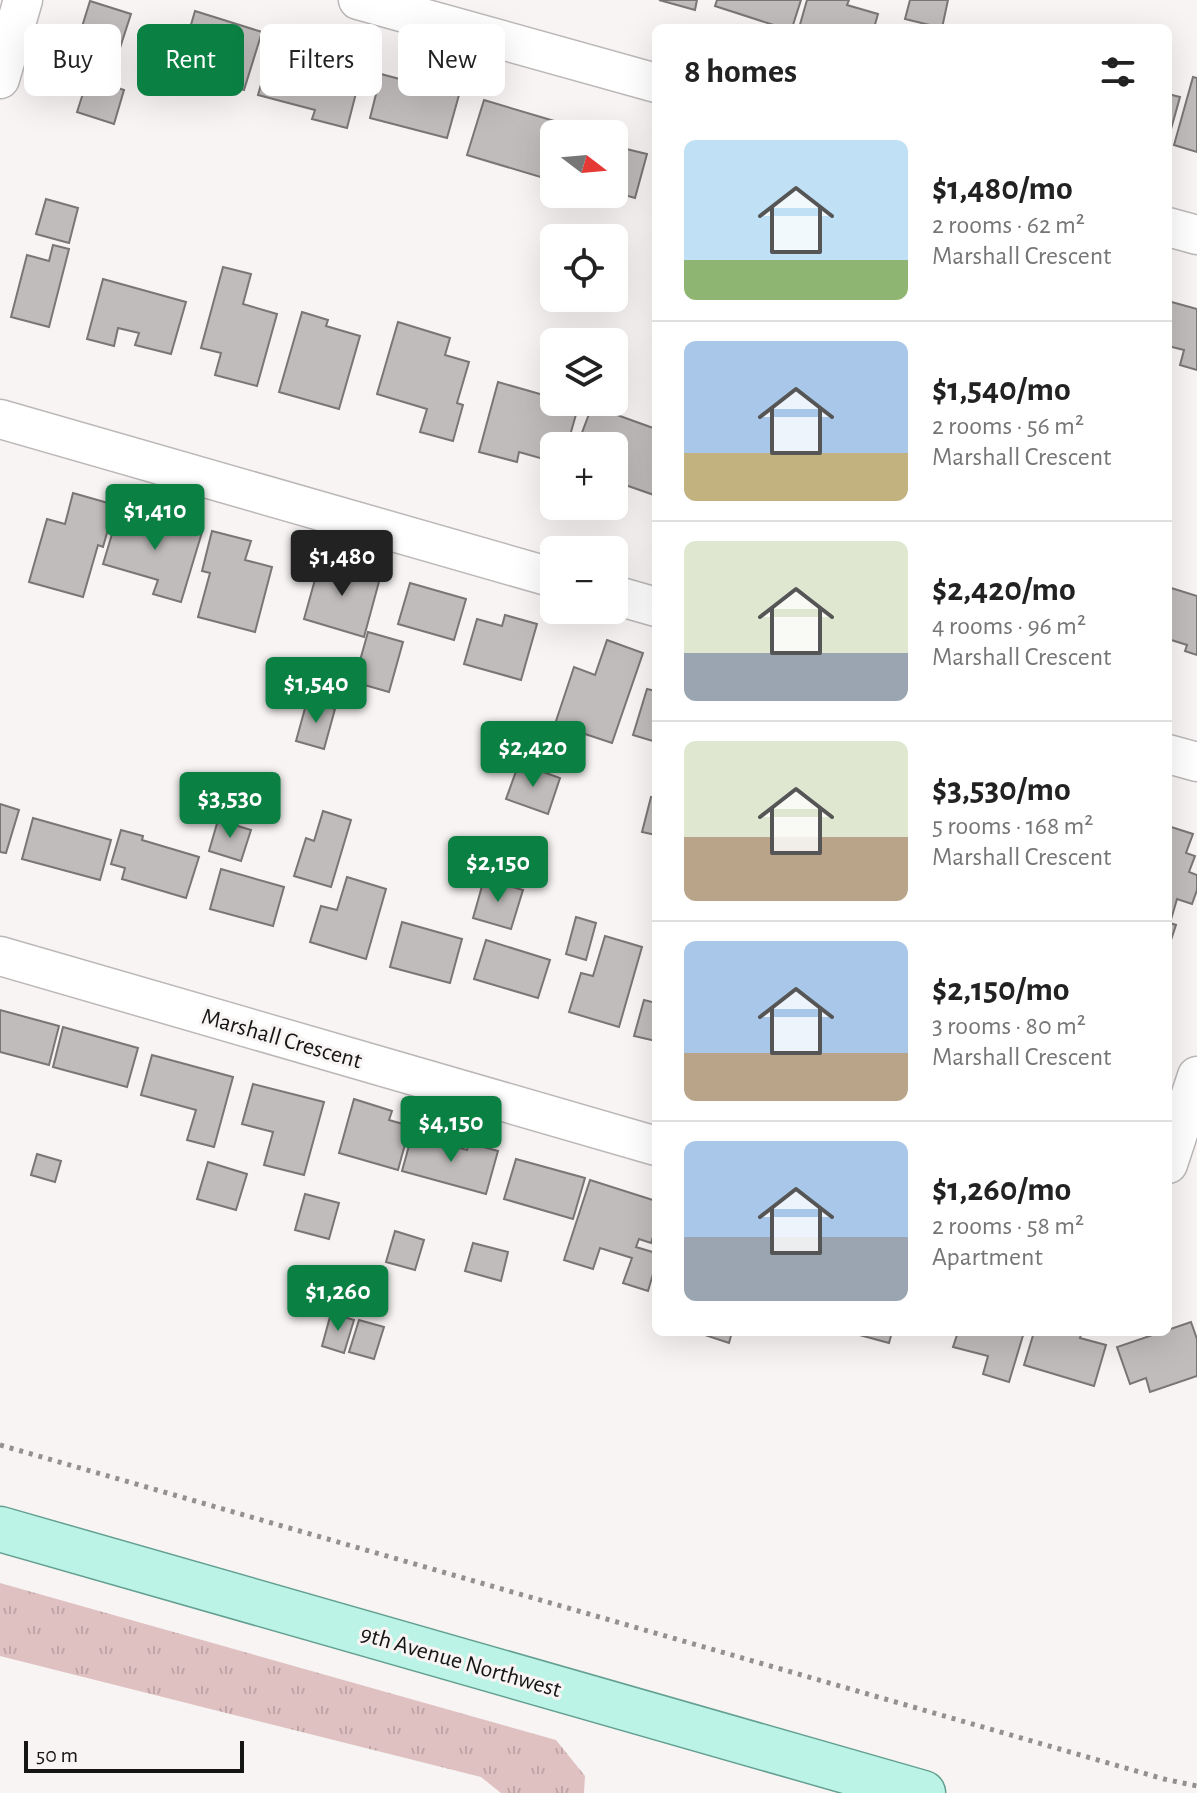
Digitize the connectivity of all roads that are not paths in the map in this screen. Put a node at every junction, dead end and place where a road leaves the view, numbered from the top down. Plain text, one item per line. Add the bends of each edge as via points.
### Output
1 (23, 0) edge
2 (358, 0) edge
3 (0, 79) edge
4 (652, 82) edge
5 (1172, 228) edge
6 (1197, 235) edge
7 (0, 419) edge
8 (540, 574) edge
9 (628, 599) edge
10 (652, 606) edge
11 (1172, 755) edge
12 (1197, 762) edge
13 (0, 956) edge
14 (1197, 1076) edge
15 (652, 1145) edge
16 (1172, 1152) edge
17 (0, 1529) edge
18 (923, 1793) edge

1 - 3 street
2 - 4 street
5 - 6 street
7 - 8 street
9 - 10 street
11 - 12 street
13 - 15 street, Marshall Crescent
14 - 16 street
17 - 18 main road, 9th Avenue Northwest

